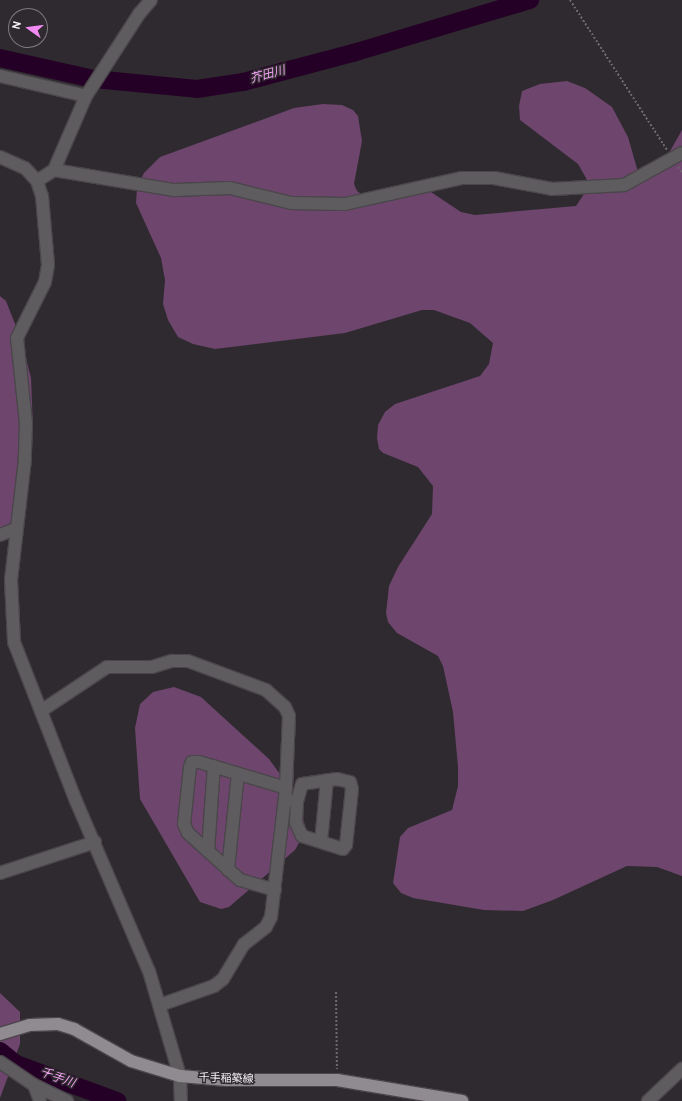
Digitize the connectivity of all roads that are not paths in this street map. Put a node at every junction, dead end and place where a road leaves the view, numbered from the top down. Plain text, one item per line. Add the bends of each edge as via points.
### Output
1 (151, 0) edge
2 (0, 76) edge
3 (86, 96) junction
4 (678, 156) edge
5 (0, 157) edge
6 (54, 170) junction
7 (37, 180) junction
8 (17, 528) junction
9 (0, 535) edge
10 (41, 711) junction
11 (214, 766) junction
12 (238, 774) junction
13 (327, 780) junction
14 (289, 796) junction
15 (95, 842) junction
16 (321, 842) junction
17 (208, 851) junction
18 (228, 870) junction
19 (0, 873) edge
20 (275, 890) junction
21 (160, 1005) junction
22 (0, 1034) edge
23 (0, 1062) edge
24 (682, 1068) edge
25 (180, 1080) junction
26 (34, 1085) junction
27 (40, 1101) edge
28 (67, 1101) edge
29 (181, 1101) edge
30 (462, 1101) edge
31 (648, 1101) edge

1 - 3 street via 139,14
2 - 3 street
3 - 6 street
4 - 6 street via 624,186 552,189 494,178 461,178 346,204 291,203 230,188 174,190
5 - 7 street via 25,168
6 - 7 street
7 - 8 street via 42,196 48,265 45,282 17,338 26,430
8 - 9 street
8 - 10 street via 11,580 11,622 22,666
10 - 14 street via 107,667 152,667 172,661 188,660 266,690 285,707 289,716
10 - 15 street
11 - 12 street
11 - 17 street
11 - 17 street via 192,762 184,824 193,840
12 - 14 street
12 - 18 street
13 - 14 street via 302,784
13 - 16 street
13 - 16 street via 345,779 352,789 346,845 343,849
14 - 16 street via 298,832 307,839
14 - 20 street
15 - 19 street
15 - 21 street
17 - 18 street
18 - 20 street via 240,880
20 - 21 street via 266,927 244,944 223,979 214,986
21 - 25 street
22 - 25 main road, 千手稲築線 via 17,1028 58,1024 74,1029 131,1061
23 - 26 street
24 - 31 street
25 - 29 street
25 - 30 main road, 千手稲築線 via 337,1080
26 - 27 street
26 - 28 street

